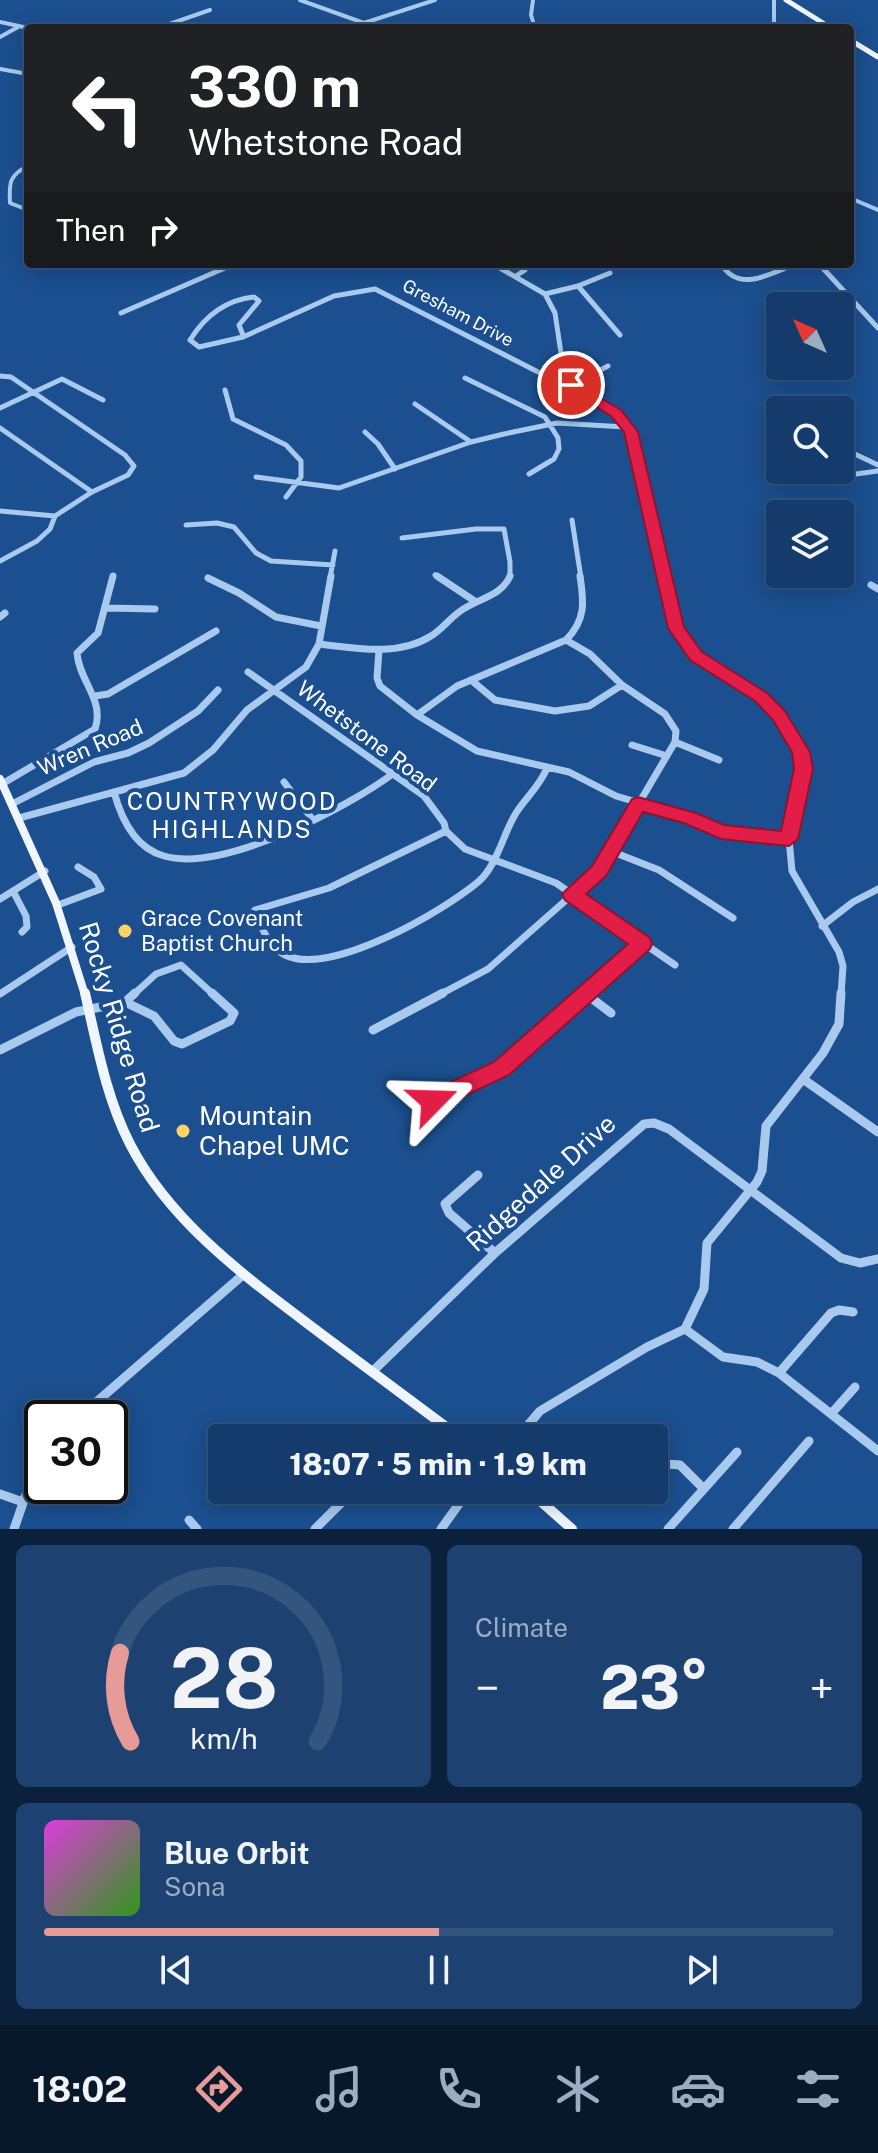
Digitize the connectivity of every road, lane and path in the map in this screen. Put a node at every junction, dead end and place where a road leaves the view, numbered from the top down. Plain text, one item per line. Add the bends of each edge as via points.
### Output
1 (300, 0) edge
2 (435, 0) edge
3 (533, 0) edge
4 (774, 0) edge
5 (786, 0) edge
6 (210, 10) dead end
7 (0, 22) edge
8 (170, 24) edge
9 (534, 24) edge
10 (774, 24) edge
11 (825, 24) edge
12 (18, 27) junction
13 (24, 28) edge
14 (0, 37) edge
15 (854, 42) edge
16 (878, 57) edge
17 (0, 69) edge
18 (24, 73) edge
19 (24, 168) edge
20 (854, 200) edge
21 (24, 208) edge
22 (878, 210) edge
23 (225, 268) edge
24 (501, 268) edge
25 (525, 268) edge
26 (724, 268) edge
27 (786, 268) edge
28 (823, 268) edge
29 (610, 273) dead end
30 (516, 276) junction
31 (578, 286) junction
32 (545, 294) junction
33 (121, 313) dead end
34 (878, 328) edge
35 (243, 335) junction
36 (620, 335) dead end
37 (608, 366) dead end
38 (0, 376) edge
39 (465, 378) dead end
40 (568, 383) junction
41 (225, 390) dead end
42 (33, 392) junction
43 (103, 400) dead end
44 (415, 404) dead end
45 (0, 408) edge
46 (550, 425) junction
47 (625, 427) junction
48 (0, 428) edge
49 (365, 432) dead end
50 (471, 442) junction
51 (854, 454) edge
52 (878, 465) edge
53 (395, 469) junction
54 (878, 471) edge
55 (529, 474) dead end
56 (854, 474) edge
57 (256, 477) dead end
58 (297, 483) junction
59 (92, 492) junction
60 (286, 497) dead end
61 (0, 511) edge
62 (55, 516) junction
63 (572, 520) dead end
64 (186, 525) dead end
65 (402, 538) dead end
66 (335, 551) dead end
67 (0, 561) edge
68 (333, 565) junction
69 (435, 575) dead end
70 (113, 576) dead end
71 (208, 578) dead end
72 (476, 602) junction
73 (106, 608) junction
74 (155, 609) dead end
75 (321, 626) junction
76 (216, 631) dead end
77 (566, 640) junction
78 (319, 644) junction
79 (379, 650) junction
80 (248, 672) dead end
81 (471, 680) junction
82 (622, 685) junction
83 (218, 690) dead end
84 (273, 690) junction
85 (95, 696) junction
86 (417, 715) junction
87 (675, 742) junction
88 (632, 745) dead end
89 (667, 756) junction
90 (719, 760) dead end
91 (547, 768) junction
92 (394, 773) junction
93 (1, 782) edge
94 (284, 782) dead end
95 (114, 792) junction
96 (12, 804) junction
97 (638, 804) junction
98 (19, 818) junction
99 (313, 820) junction
100 (446, 831) junction
101 (789, 839) junction
102 (613, 852) junction
103 (492, 860) junction
104 (78, 867) dead end
105 (45, 871) junction
106 (878, 889) edge
107 (13, 891) junction
108 (572, 894) junction
109 (0, 899) edge
110 (58, 905) junction
111 (733, 918) dead end
112 (822, 926) junction
113 (22, 932) dead end
114 (642, 944) junction
115 (72, 947) junction
116 (675, 965) dead end
117 (0, 994) edge
118 (586, 994) junction
119 (125, 1002) junction
120 (88, 1009) junction
121 (611, 1013) dead end
122 (373, 1030) dead end
123 (0, 1050) edge
124 (803, 1079) junction
125 (433, 1101) dead end
126 (878, 1132) edge
127 (478, 1175) dead end
128 (750, 1190) junction
129 (495, 1253) junction
130 (878, 1259) edge
131 (244, 1274) junction
132 (853, 1312) dead end
133 (685, 1329) junction
134 (372, 1372) junction
135 (779, 1373) junction
136 (855, 1387) dead end
137 (99, 1400) edge
138 (831, 1414) junction
139 (442, 1424) edge
140 (529, 1424) edge
141 (809, 1441) dead end
142 (878, 1451) edge
143 (737, 1452) dead end
144 (668, 1464) edge
145 (704, 1489) junction
146 (0, 1494) edge
147 (23, 1502) joint
148 (340, 1504) edge
149 (459, 1504) edge
150 (544, 1504) edge
151 (189, 1520) dead end
152 (14, 1529) edge
153 (197, 1529) edge
154 (315, 1529) edge
155 (441, 1529) edge
156 (572, 1529) edge
157 (668, 1529) edge
158 (733, 1529) edge

1 - 2 street via 364,23
3 - 9 street
4 - 10 street
5 - 11 main road
6 - 8 street
7 - 12 street
12 - 13 street
12 - 14 street
15 - 16 main road
17 - 18 street
19 - 21 street via 8,181 10,203
20 - 22 street
23 - 33 street
24 - 30 street
25 - 30 street
26 - 27 street via 732,277 752,282
28 - 34 street
29 - 31 street
30 - 32 street
31 - 32 street
31 - 36 street
32 - 40 street via 555,313 561,368
35 - 35 street, Gresham Drive via 199,347 191,337 208,315 245,297 257,298 239,325
35 - 40 street, Gresham Drive via 347,292 375,289
37 - 40 street
38 - 42 street
39 - 46 street via 534,410
40 - 47 street, Gresham Drive via 616,413
41 - 58 street via 233,419 295,452 303,468
42 - 43 street via 62,379
42 - 45 street
42 - 59 street via 133,461 128,475
44 - 50 street
46 - 47 street
46 - 50 street
46 - 55 street via 559,449 554,459
47 - 101 street via 634,441 676,628 696,656 761,697 801,752 803,769
48 - 59 street
49 - 53 street
50 - 53 street
51 - 52 street
53 - 58 street via 339,488
54 - 56 street
57 - 58 street
58 - 60 street
59 - 62 street
61 - 62 street
62 - 67 street via 37,541
63 - 77 street via 585,607
64 - 68 street via 234,527 256,553 271,561
65 - 72 street via 504,529 511,573 494,595
66 - 68 street
68 - 75 street
69 - 72 street
70 - 73 street
71 - 75 street via 276,617
72 - 79 street via 426,639
73 - 74 street
73 - 85 street via 98,633 77,653
75 - 78 street
76 - 85 street via 108,694
77 - 81 street
77 - 82 street via 590,654
78 - 79 street
78 - 84 street via 306,667
79 - 86 street via 380,686
80 - 84 street, Whetstone Road
81 - 82 street via 495,700 555,711 589,706
81 - 86 street
82 - 87 street via 670,719
83 - 96 street, Wren Road via 198,711 149,743 94,762
84 - 92 street, Whetstone Road
84 - 95 street via 184,773
85 - 93 street via 100,719 95,729
86 - 91 street via 477,751
87 - 89 street
87 - 90 street
88 - 89 street
89 - 97 street
91 - 97 street via 569,772
91 - 103 street via 539,786 516,811
92 - 99 street via 363,796
92 - 100 street, Whetstone Road via 424,796
93 - 96 main road, Rocky Ridge Road
94 - 99 street
95 - 98 street
95 - 99 street via 128,830 161,856 180,861 206,859 287,834
96 - 98 main road, Rocky Ridge Road
97 - 101 street via 721,832
97 - 102 street
98 - 105 main road, Rocky Ridge Road
100 - 103 street, Whetstone Road via 465,849
100 - 103 street via 329,888 255,910 266,935 286,956 334,959 387,936 479,881
101 - 112 street via 792,871
102 - 108 street
102 - 111 street via 659,870
103 - 108 street, Whetstone Road via 540,875
104 - 110 street via 101,889
105 - 107 street
105 - 110 main road, Rocky Ridge Road
106 - 112 street
107 - 109 street
107 - 113 street via 26,916
108 - 114 street, Whetstone Road
108 - 122 street via 488,969
110 - 115 main road, Rocky Ridge Road
112 - 124 street via 843,966 842,999 833,1037
114 - 116 street, Whetstone Road
114 - 118 street
115 - 117 street
115 - 120 main road, Rocky Ridge Road
118 - 121 street
118 - 125 street via 501,1069
119 - 119 street via 154,1016 182,1044 230,1021 234,1013 181,965 152,975
119 - 120 street
120 - 123 street
120 - 131 main road, Rocky Ridge Road via 130,1146 156,1187
124 - 126 street
124 - 128 street via 766,1126 762,1171
127 - 129 street via 445,1204
128 - 129 street, Ridgedale Drive via 669,1129 644,1124
128 - 130 street, Ridgedale Drive via 841,1258 868,1264
128 - 133 street via 707,1243 704,1289
129 - 134 street, Ridgedale Drive
131 - 134 main road, Rocky Ridge Road
131 - 137 street
132 - 135 street via 831,1313
133 - 135 street via 723,1357 757,1362
133 - 140 street via 540,1411
134 - 139 main road, Rocky Ridge Road
135 - 138 street
136 - 138 street
138 - 142 street
141 - 158 street
143 - 145 street
144 - 145 street via 680,1465
145 - 157 street
146 - 147 street
147 - 152 street
148 - 154 street
149 - 155 street
150 - 156 main road
151 - 153 street

